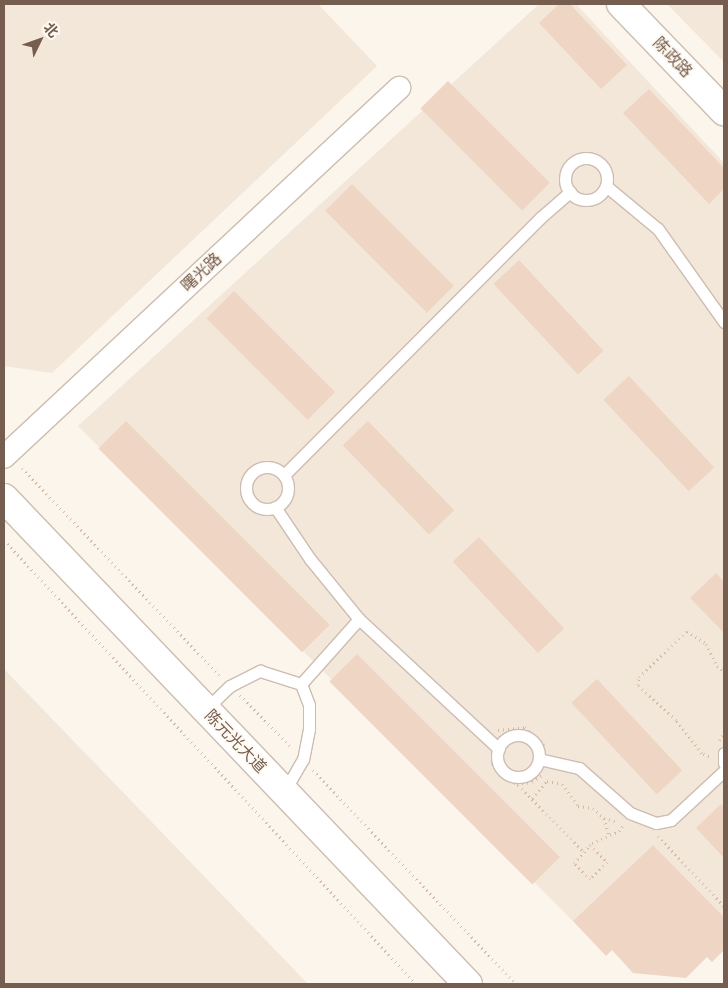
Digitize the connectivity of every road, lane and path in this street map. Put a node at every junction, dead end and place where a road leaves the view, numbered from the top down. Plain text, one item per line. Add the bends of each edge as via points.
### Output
1 (621, 4) edge
2 (399, 88) dead end
3 (724, 111) edge
4 (606, 186) junction
5 (570, 192) junction
6 (724, 322) edge
7 (6, 455) edge
8 (284, 475) junction
9 (4, 498) edge
10 (275, 507) junction
11 (4, 540) edge
12 (359, 619) junction
13 (724, 671) edge
14 (301, 684) junction
15 (230, 686) junction
16 (205, 710) junction
17 (492, 732) dead end
18 (724, 733) edge
19 (499, 749) junction
20 (718, 750) edge
21 (549, 751) dead end
22 (710, 756) junction
23 (303, 759) junction
24 (539, 760) junction
25 (724, 763) edge
26 (709, 764) dead end
27 (724, 771) edge
28 (517, 784) dead end
29 (284, 792) junction
30 (532, 798) junction
31 (630, 813) junction
32 (650, 828) dead end
33 (609, 836) junction
34 (590, 845) junction
35 (584, 852) junction
36 (724, 906) edge
37 (416, 984) edge
38 (468, 984) edge
39 (516, 984) edge

1 - 3 main road, 陈政路
2 - 7 street, 曙光路
4 - 5 lane via 592,199 581,200
4 - 5 lane via 602,167 585,158 568,168 565,177
4 - 6 lane via 658,229
5 - 8 lane via 540,218
7 - 15 path
8 - 10 lane via 287,495
8 - 10 lane via 276,469 256,470 246,486 254,504 263,508
9 - 16 main road, 陈元光大道
10 - 12 lane via 310,559
11 - 37 path
12 - 14 lane
12 - 19 lane
13 - 22 path via 717,666 706,644 687,631 639,677 638,685 676,720 702,753
14 - 15 lane via 260,671
14 - 23 lane via 309,705
15 - 16 lane
15 - 23 path
16 - 29 main road, 陈元光大道
17 - 21 path via 525,727
18 - 20 path
19 - 24 lane via 508,738 527,737 535,744
19 - 24 lane via 499,764 514,777 533,772
20 - 22 path
20 - 25 lane
22 - 26 path
22 - 27 path
23 - 29 lane
23 - 39 path
24 - 31 lane via 579,768
27 - 31 lane via 671,820 656,823
28 - 30 path
29 - 38 main road, 陈元光大道
30 - 33 path via 547,782 562,784 578,806 593,808 604,818
30 - 35 path
31 - 33 path via 618,831
32 - 36 path
33 - 34 path
34 - 35 path
34 - 35 path via 607,862 590,879 574,862

